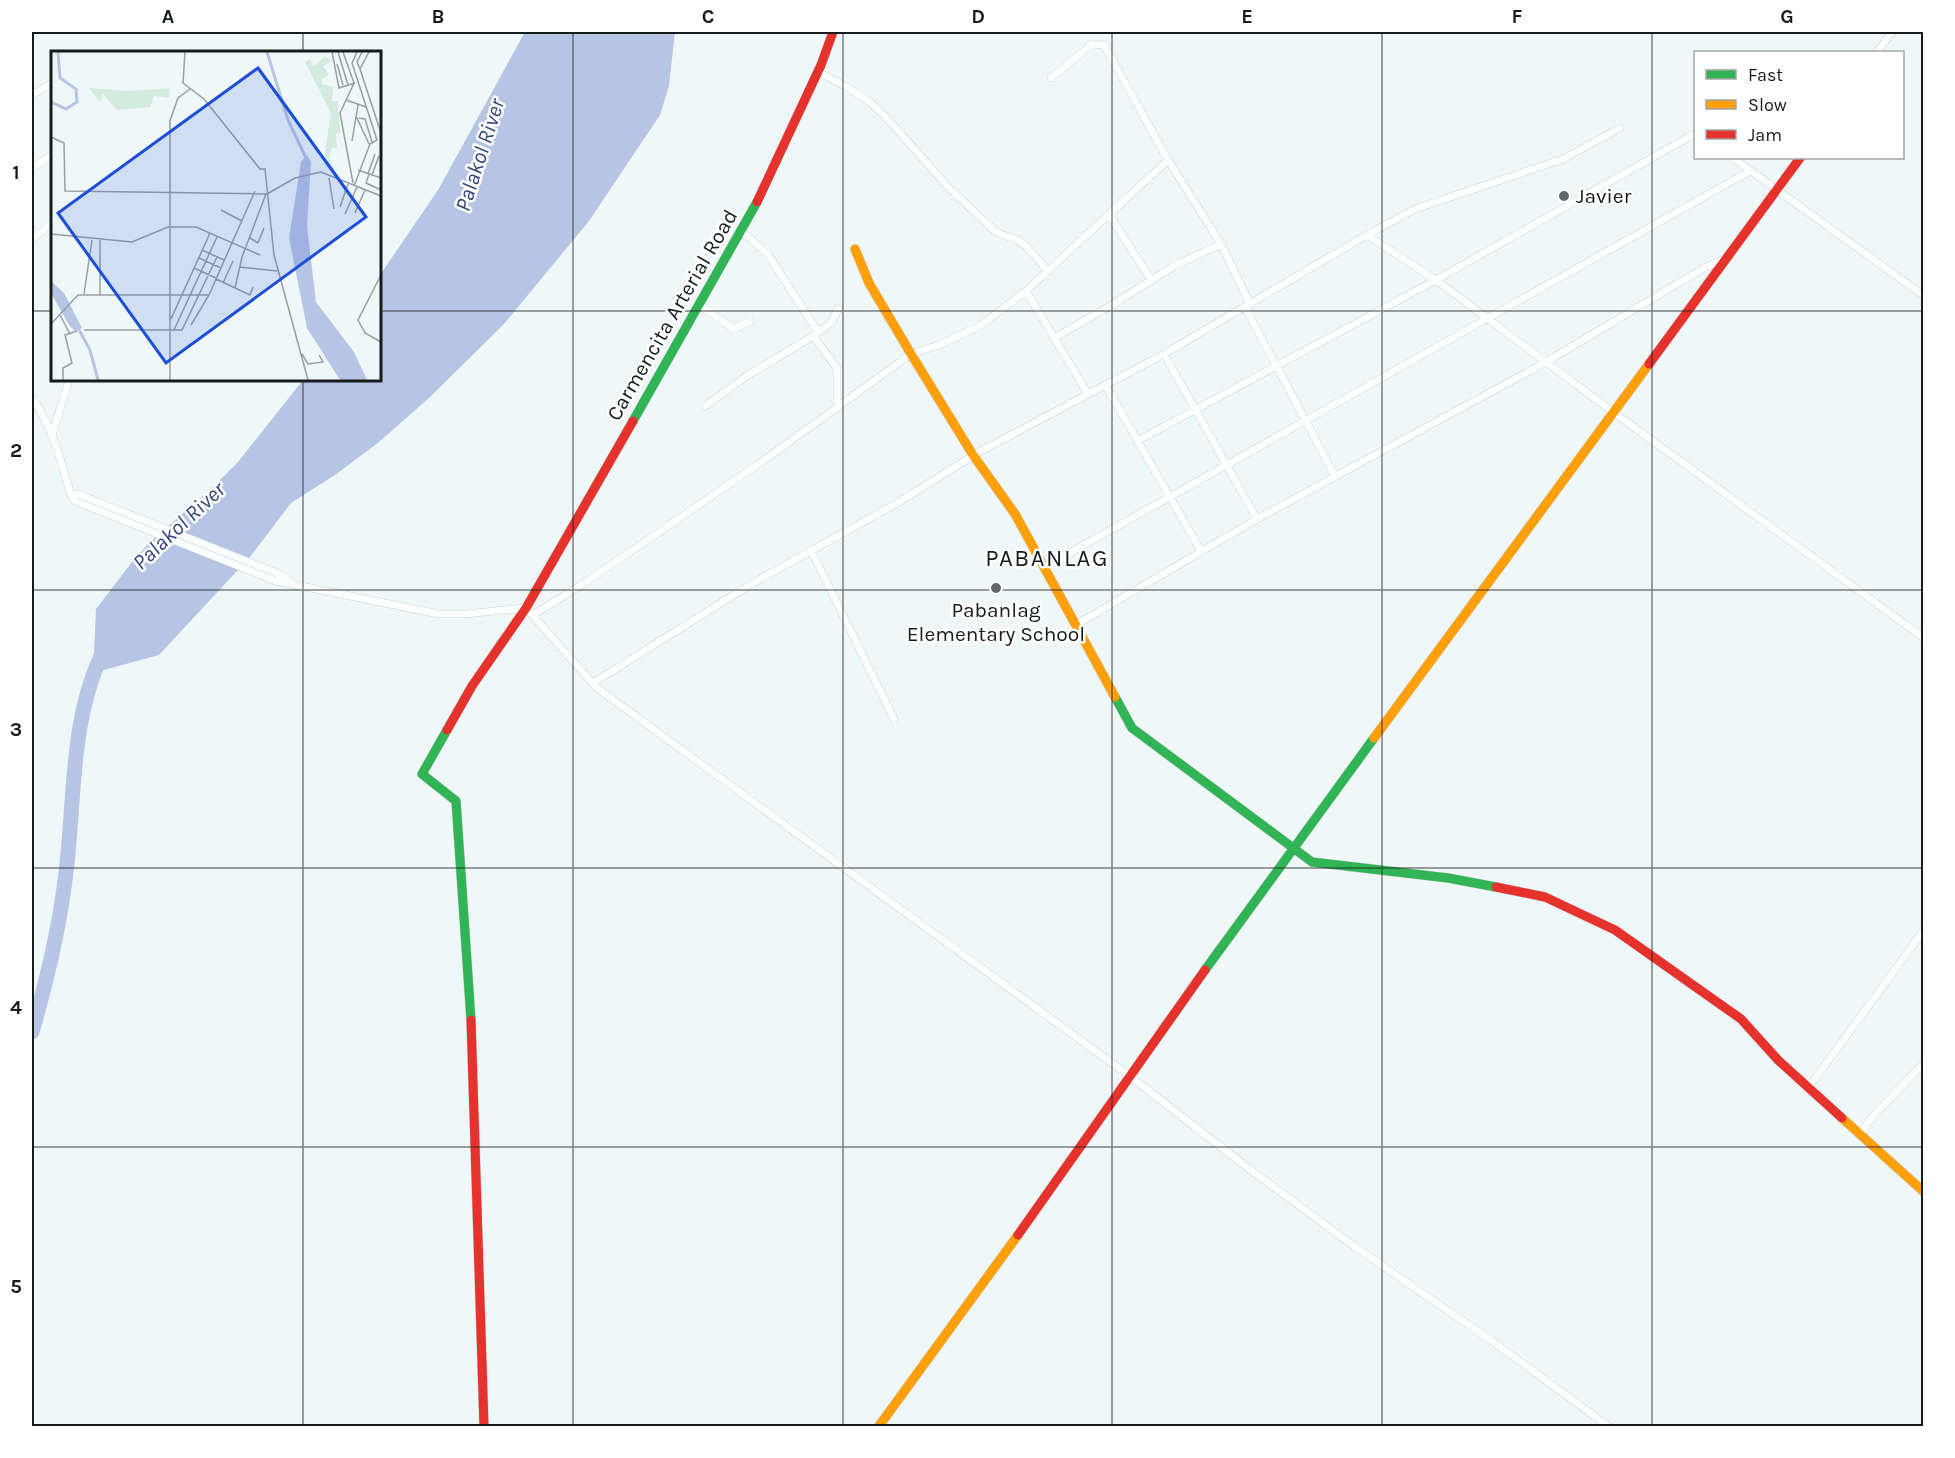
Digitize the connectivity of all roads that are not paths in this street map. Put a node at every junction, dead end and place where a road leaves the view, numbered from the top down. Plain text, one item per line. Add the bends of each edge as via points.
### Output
1 (833, 32) edge
2 (1892, 32) edge
3 (1878, 51) edge
4 (818, 72) junction
5 (1051, 78) dead end
6 (51, 84) edge
7 (32, 95) edge
8 (1620, 128) dead end
9 (1694, 135) edge
10 (51, 156) edge
11 (1734, 159) edge
12 (1799, 159) edge
13 (1168, 160) junction
14 (32, 168) edge
15 (1750, 171) junction
16 (1777, 189) junction
17 (1109, 215) junction
18 (51, 224) edge
19 (741, 231) junction
20 (1367, 235) junction
21 (32, 239) edge
22 (1221, 244) junction
23 (855, 249) dead end
24 (1727, 258) junction
25 (1048, 271) junction
26 (1436, 280) junction
27 (1152, 281) junction
28 (1026, 291) junction
29 (1923, 296) edge
30 (699, 305) junction
31 (1247, 305) junction
32 (838, 309) dead end
33 (1489, 319) junction
34 (750, 321) dead end
35 (816, 334) junction
36 (1054, 338) junction
37 (911, 354) junction
38 (1164, 354) junction
39 (1546, 362) junction
40 (1277, 365) junction
41 (69, 381) edge
42 (1106, 386) junction
43 (1088, 394) junction
44 (32, 397) edge
45 (705, 406) dead end
46 (837, 408) junction
47 (1195, 410) junction
48 (1613, 412) junction
49 (1306, 422) junction
50 (52, 435) junction
51 (1139, 440) junction
52 (973, 455) junction
53 (1227, 466) junction
54 (1335, 476) junction
55 (1170, 497) junction
56 (1257, 519) junction
57 (811, 550) junction
58 (1201, 551) junction
59 (1043, 568) junction
60 (530, 612) junction
61 (1074, 626) junction
62 (1923, 638) edge
63 (593, 683) junction
64 (894, 718) dead end
65 (1294, 848) junction
66 (1923, 930) edge
67 (1923, 1063) edge
68 (1131, 1077) junction
69 (1809, 1087) junction
70 (1860, 1133) junction
71 (1923, 1192) edge
72 (484, 1426) edge
73 (879, 1426) edge
74 (1608, 1426) edge

1 - 4 street, Carmencita Arterial Road
2 - 3 street
4 - 19 street, Carmencita Arterial Road
4 - 25 street via 870,102 949,189 997,233 1026,246
5 - 13 street via 1092,44 1104,45
6 - 7 street
8 - 20 street via 1563,159 1415,209
9 - 26 street
10 - 14 street
11 - 15 street
12 - 16 street
13 - 17 street
13 - 22 street
15 - 16 street
15 - 33 street
16 - 24 street
16 - 29 street
17 - 25 street
17 - 27 street
18 - 21 street
19 - 30 street, Carmencita Arterial Road
19 - 35 street via 767,253
20 - 26 street
20 - 31 street
22 - 27 street
22 - 31 street
23 - 37 street via 869,283
24 - 39 street
24 - 48 street
25 - 28 street
26 - 33 street
26 - 40 street
27 - 36 street
28 - 36 street
28 - 37 street via 981,325
30 - 34 street via 734,329
30 - 60 street, Carmencita Arterial Road
31 - 38 street
31 - 40 street
32 - 35 street via 832,322
33 - 39 street
33 - 49 street
35 - 45 street
35 - 46 street via 837,368
36 - 43 street
37 - 46 street
37 - 52 street
38 - 42 street
38 - 47 street
39 - 48 street
39 - 54 street
40 - 47 street
40 - 49 street
41 - 50 street
42 - 43 street
42 - 51 street
43 - 52 street
44 - 50 street
46 - 60 street via 586,582
47 - 51 street
47 - 53 street
48 - 62 street
48 - 65 street
49 - 53 street
49 - 54 street
50 - 60 street via 75,497 278,578 439,614
51 - 55 street
52 - 57 street
52 - 59 street via 1015,514
53 - 55 street
53 - 56 street
54 - 56 street
55 - 58 street
55 - 59 street
56 - 58 street
57 - 63 street
57 - 64 street
58 - 61 street
59 - 61 street
60 - 63 street
60 - 72 street, Carmencita Arterial Road via 472,686 422,774 456,801 470,1004
61 - 65 street via 1132,728
63 - 68 street
65 - 68 street
65 - 69 street via 1312,862 1448,878 1545,897 1615,930 1741,1019
66 - 69 street
67 - 70 street
68 - 73 street
68 - 74 street via 1354,1246
69 - 70 street
70 - 71 street

